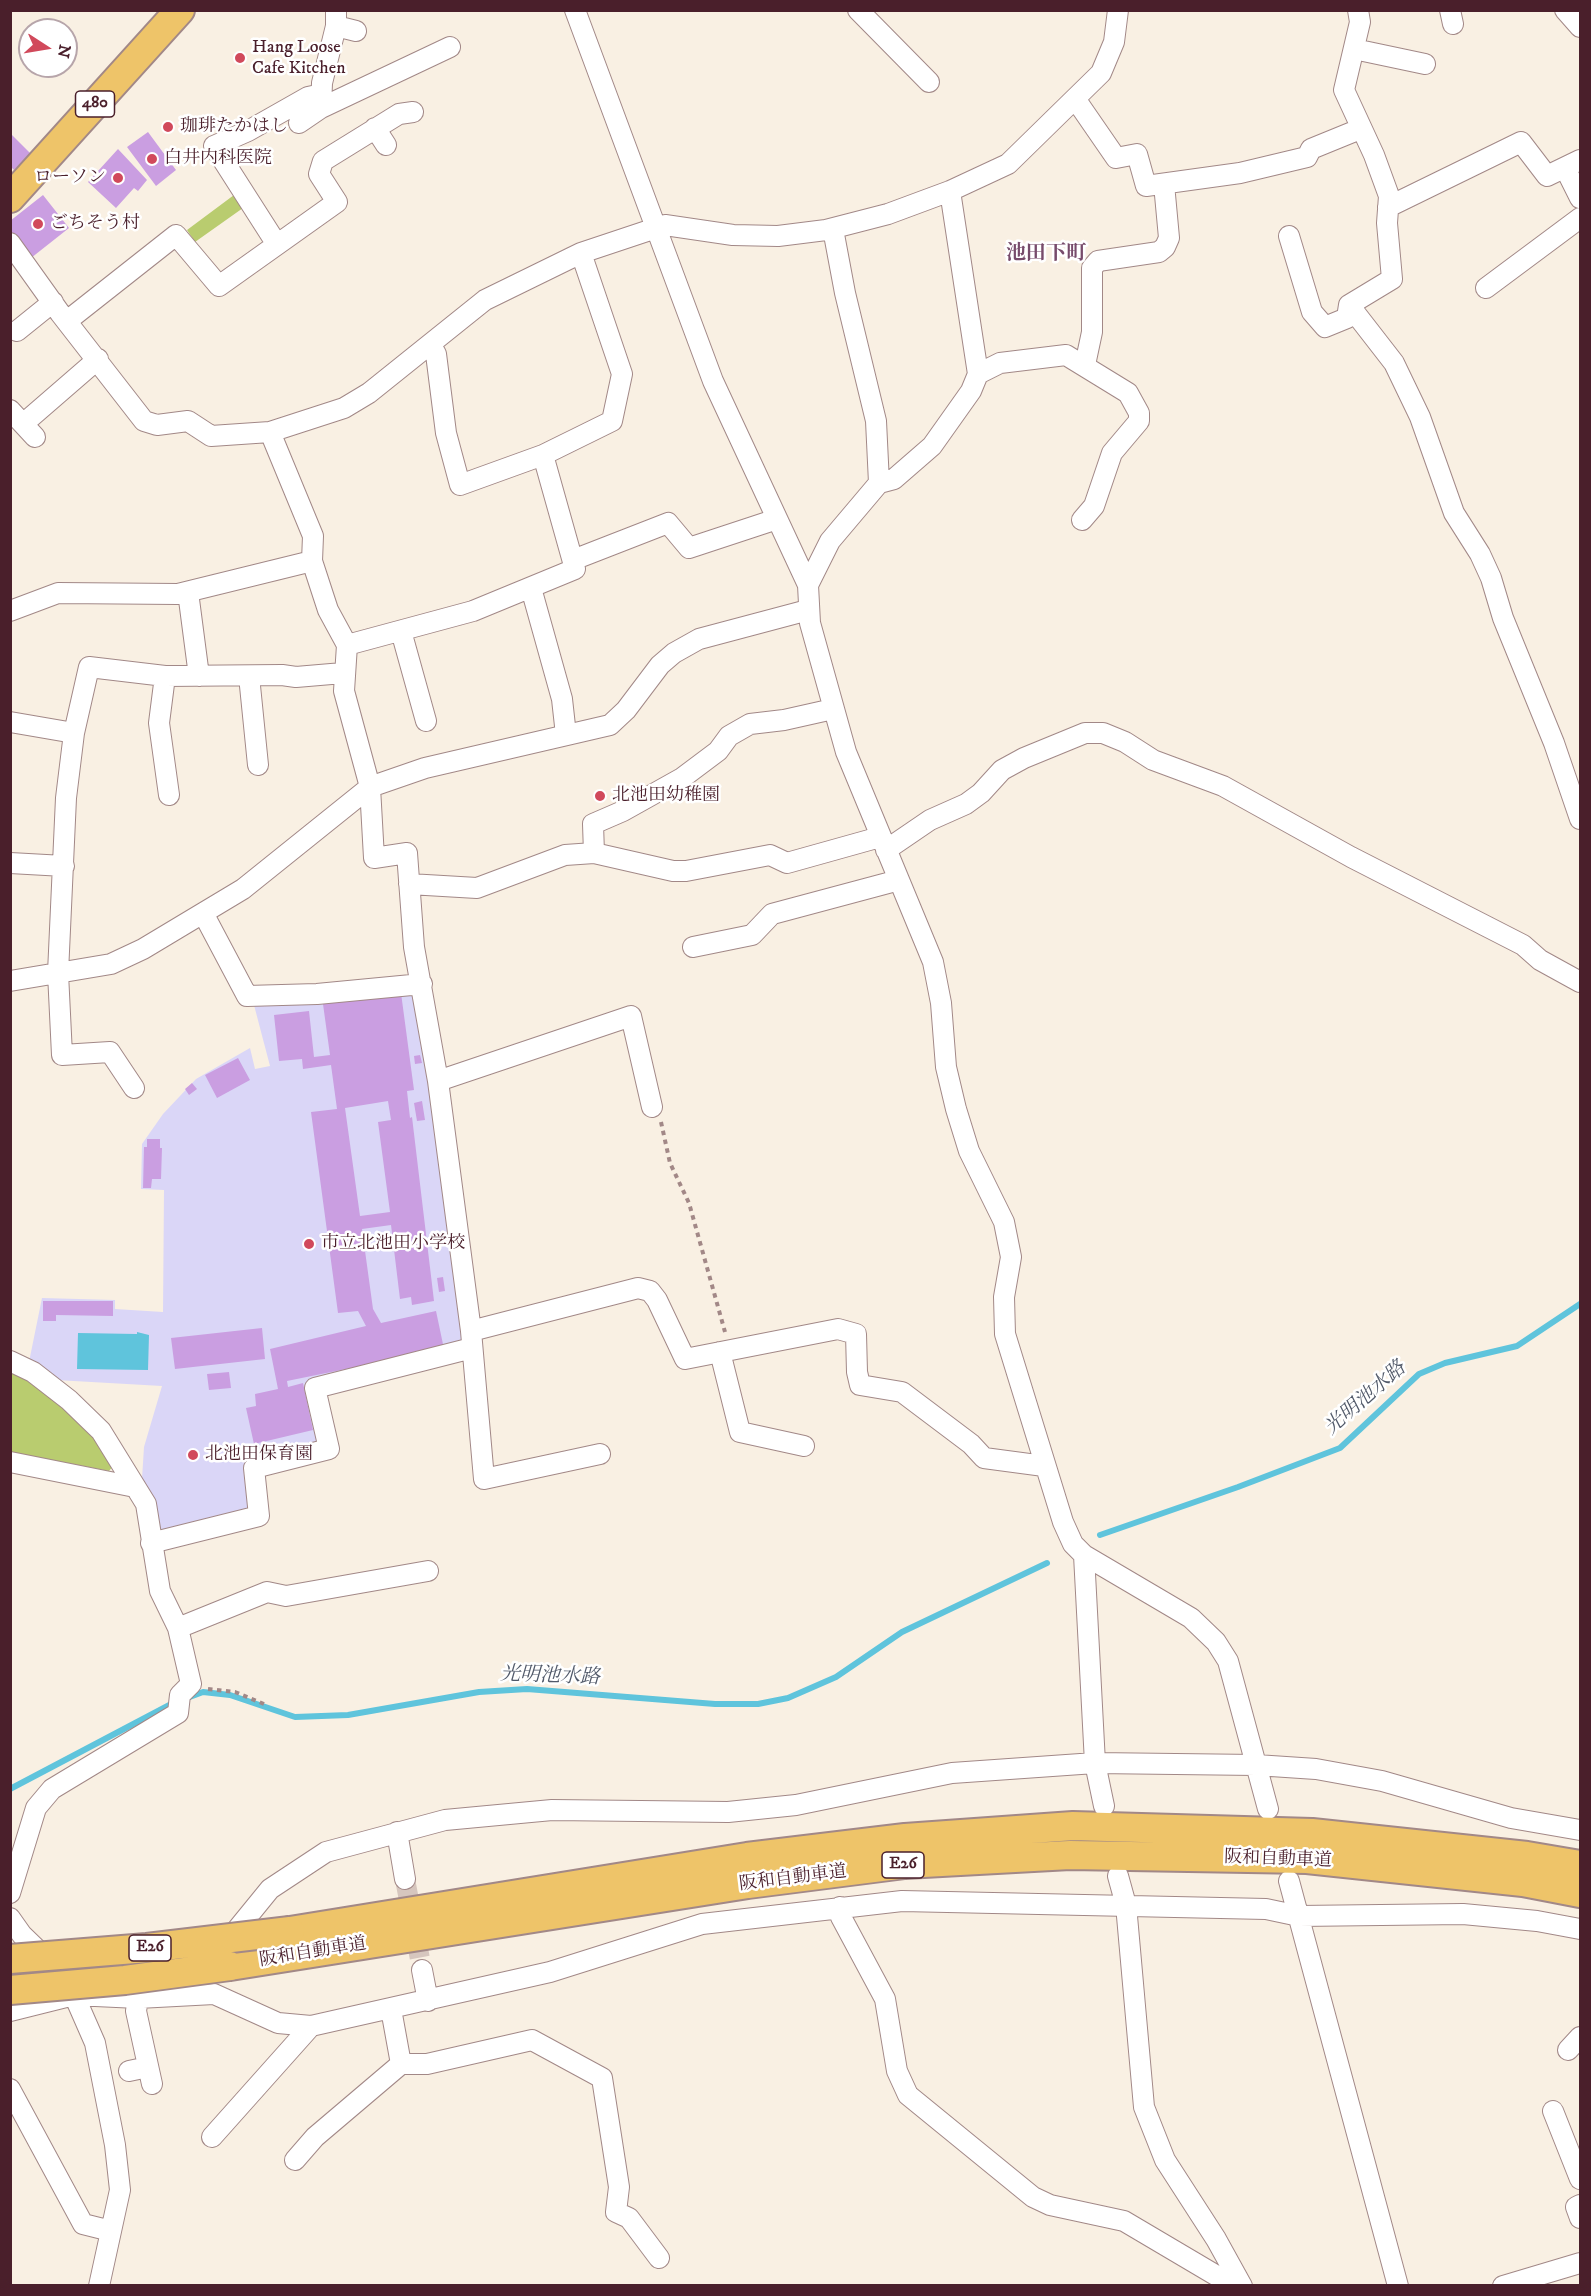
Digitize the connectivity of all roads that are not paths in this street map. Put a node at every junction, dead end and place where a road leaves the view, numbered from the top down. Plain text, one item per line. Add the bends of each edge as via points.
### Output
1 (180, 10) edge
2 (575, 10) edge
3 (858, 10) edge
4 (1118, 10) edge
5 (1358, 10) edge
6 (1565, 10) edge
7 (336, 18) edge
8 (1581, 27) edge
9 (356, 31) dead end
10 (450, 47) dead end
11 (1354, 49) junction
12 (1425, 63) dead end
13 (929, 82) dead end
14 (1076, 100) junction
15 (322, 101) junction
16 (413, 112) dead end
17 (299, 123) dead end
18 (375, 128) junction
19 (1360, 129) junction
20 (386, 145) dead end
21 (1573, 164) edge
22 (1164, 184) junction
23 (950, 191) junction
24 (10, 198) edge
25 (1581, 198) edge
26 (1388, 207) junction
27 (1581, 218) edge
28 (656, 226) junction
29 (833, 229) junction
30 (1289, 236) dead end
31 (10, 243) edge
32 (276, 243) junction
33 (581, 253) junction
34 (1486, 288) dead end
35 (53, 302) junction
36 (1349, 305) junction
37 (67, 321) junction
38 (17, 331) dead end
39 (431, 345) junction
40 (98, 359) junction
41 (1085, 365) junction
42 (978, 374) junction
43 (23, 424) edge
44 (270, 432) junction
45 (543, 455) junction
46 (879, 483) junction
47 (777, 519) junction
48 (1082, 520) dead end
49 (573, 560) junction
50 (312, 561) junction
51 (808, 585) junction
52 (531, 588) junction
53 (188, 592) junction
54 (808, 610) junction
55 (10, 611) edge
56 (401, 631) junction
57 (346, 645) junction
58 (344, 674) junction
59 (165, 676) junction
60 (198, 676) junction
61 (249, 676) junction
62 (833, 709) junction
63 (426, 721) dead end
64 (10, 722) edge
65 (74, 733) junction
66 (566, 735) junction
67 (258, 765) dead end
68 (369, 787) junction
69 (169, 795) dead end
70 (1581, 819) edge
71 (883, 844) junction
72 (594, 853) junction
73 (10, 863) edge
74 (64, 866) junction
75 (899, 880) junction
76 (409, 884) junction
77 (203, 913) junction
78 (693, 947) dead end
79 (58, 973) junction
80 (10, 981) edge
81 (1581, 982) edge
82 (422, 984) junction
83 (438, 1082) junction
84 (134, 1088) dead end
85 (652, 1107) road end
86 (471, 1339) junction
87 (725, 1351) junction
88 (10, 1361) edge
89 (804, 1446) dead end
90 (600, 1454) dead end
91 (10, 1462) edge
92 (1044, 1466) junction
93 (135, 1487) junction
94 (151, 1543) junction
95 (1084, 1555) junction
96 (428, 1571) dead end
97 (178, 1628) junction
98 (1095, 1763) junction
99 (1256, 1765) junction
100 (1104, 1806) dead end
101 (1268, 1809) dead end
102 (1581, 1830) edge
103 (397, 1832) junction
104 (1581, 1865) edge
105 (1118, 1876) dead end
106 (405, 1879) tunnel mouth
107 (1289, 1881) dead end
108 (10, 1893) edge
109 (1581, 1893) edge
110 (1126, 1905) junction
111 (840, 1907) junction
112 (1299, 1916) junction
113 (10, 1918) edge
114 (1581, 1929) edge
115 (10, 1959) edge
116 (422, 1970) tunnel mouth
117 (10, 1990) edge
118 (214, 1994) junction
119 (74, 1995) junction
120 (138, 1998) junction
121 (428, 2001) junction
122 (391, 2009) junction
123 (10, 2011) edge
124 (311, 2026) junction
125 (401, 2064) junction
126 (129, 2071) dead end
127 (10, 2089) edge
128 (1553, 2111) dead end
129 (212, 2137) dead end
130 (295, 2160) dead end
131 (1581, 2179) edge
132 (1581, 2205) edge
133 (1581, 2218) edge
134 (111, 2231) junction
135 (659, 2258) dead end
136 (1581, 2263) edge
137 (1560, 2278) edge
138 (99, 2286) edge
139 (1234, 2286) edge
140 (1242, 2286) edge
141 (1398, 2286) edge
142 (1503, 2286) edge

1 - 24 highway, 480
2 - 28 street
3 - 13 street
4 - 14 street via 1114,42 1101,73
5 - 11 street via 1360,22
6 - 8 street
7 - 9 street
7 - 15 street
10 - 15 street via 415,75
11 - 12 street
11 - 19 street via 1344,90
14 - 22 street via 1116,158 1137,154 1146,186
14 - 23 street via 1008,164
15 - 17 street
15 - 32 street via 308,97 214,146
16 - 18 street via 399,114
18 - 20 street
18 - 32 street via 323,161 320,174 340,211
19 - 22 street via 1311,149 1307,157 1240,173
19 - 26 street via 1389,196
21 - 25 street
21 - 26 street via 1547,176 1521,142
22 - 41 street via 1169,238 1165,247 1159,252 1098,261 1092,268 1092,332
23 - 29 street
23 - 42 street
26 - 36 street via 1392,279
27 - 34 street
28 - 29 street via 778,236
28 - 33 street
28 - 47 street via 713,381
29 - 46 street via 876,421
30 - 36 street via 1312,312 1325,327 1347,318
31 - 35 street
32 - 37 street via 219,286 176,235
33 - 39 street via 485,300
33 - 45 street via 621,374 612,421
35 - 37 street
35 - 38 street
36 - 70 street via 1394,363 1420,417 1454,513 1491,578
37 - 40 street
39 - 44 street via 344,408
39 - 45 street via 436,354 446,434 460,484
40 - 43 street
40 - 44 street via 144,421 157,425 188,421 211,436
41 - 42 street via 1066,355 1000,363
41 - 48 street via 1128,393 1139,413 1138,421 1112,453 1094,506
42 - 46 street via 971,391 932,446 894,479
44 - 50 street via 313,536
45 - 49 street
46 - 51 street via 830,541
47 - 49 street via 689,548 668,523
47 - 51 street
49 - 52 street via 575,569
50 - 53 street
50 - 57 street via 328,610
51 - 54 street
52 - 56 street via 473,611
52 - 66 street via 562,699
53 - 55 street via 58,593
53 - 60 street
54 - 62 street
54 - 66 street via 699,639 660,665 610,725
56 - 57 street
56 - 63 street
57 - 58 street
58 - 61 street
58 - 68 street via 344,691
59 - 60 street
59 - 65 street via 89,667
59 - 69 street via 159,723
60 - 61 street
61 - 67 street
62 - 71 street
62 - 72 street via 750,724 729,736 718,751 682,778 593,824
64 - 65 street
65 - 74 street via 66,798
66 - 68 street via 425,768
68 - 76 street via 374,858 407,853
68 - 77 street via 243,889
71 - 72 street via 787,863 771,855 686,872
71 - 75 street
71 - 81 street via 966,804 1002,770 1024,758 1085,733 1103,733 1153,760 1232,790 1351,857 1523,945 1540,960
72 - 76 street via 565,855 477,888
73 - 74 street
74 - 79 street
75 - 78 street via 772,914 752,935
75 - 92 street via 933,962 946,1067 956,1109 969,1151 1004,1222 1011,1257 1004,1297 1005,1334
76 - 82 street via 414,947
77 - 79 street via 111,964
77 - 82 street via 247,996
79 - 80 street
79 - 84 street via 62,1055 110,1052
82 - 83 street
83 - 85 street via 631,1016
83 - 86 street
86 - 87 street via 638,1288 650,1291 657,1300 686,1359
86 - 90 street via 484,1479
86 - 94 street via 315,1388 329,1449 254,1468 259,1516
87 - 89 street via 741,1432
87 - 92 street via 838,1329 856,1334 860,1385 902,1392 984,1458
88 - 93 street via 33,1372 101,1431
91 - 93 street
92 - 95 street via 1063,1522 1073,1544
93 - 94 street via 146,1504
94 - 97 street via 160,1591
95 - 98 street
95 - 99 street via 1191,1618 1216,1642 1228,1661
96 - 97 street via 286,1596 267,1592
97 - 108 street via 183,1698 52,1789 36,1808
98 - 99 street
98 - 100 street
98 - 103 street via 952,1773 796,1805 728,1812 552,1810 445,1820
99 - 101 street
99 - 102 street via 1316,1769 1383,1781 1511,1818
103 - 106 street
103 - 118 street via 326,1852 270,1888 215,1957
104 - 115 highway, 阪和自動車道 / E26, bridge via 1311,1833 1072,1826 905,1838 747,1857 290,1931
105 - 110 street
107 - 112 street
109 - 117 highway, 阪和自動車道 / E26, bridge via 1523,1882 1307,1859 1070,1855 905,1864 759,1883 230,1966
110 - 111 street via 902,1901
110 - 112 street via 1266,1909
110 - 140 street via 1144,2107 1165,2160
111 - 121 street via 702,1924 550,1972
111 - 139 street via 841,1917 885,1999 897,2071 908,2095 1033,2197 1050,2205 1124,2221
112 - 114 street via 1463,1914
112 - 141 street
113 - 119 street via 53,1965
116 - 121 street
118 - 120 street
118 - 124 street via 278,2023
119 - 120 street
119 - 123 street
119 - 134 street via 96,2043 115,2145 120,2190
120 - 126 street via 136,2011 150,2076
121 - 122 street
122 - 124 street
122 - 125 street
124 - 129 street
125 - 130 street via 315,2137
125 - 135 street via 427,2064 532,2040 602,2078 619,2187 616,2212 629,2218
127 - 134 street via 83,2224
128 - 131 street
132 - 133 street via 1576,2206
134 - 138 street
136 - 137 street
137 - 142 street

